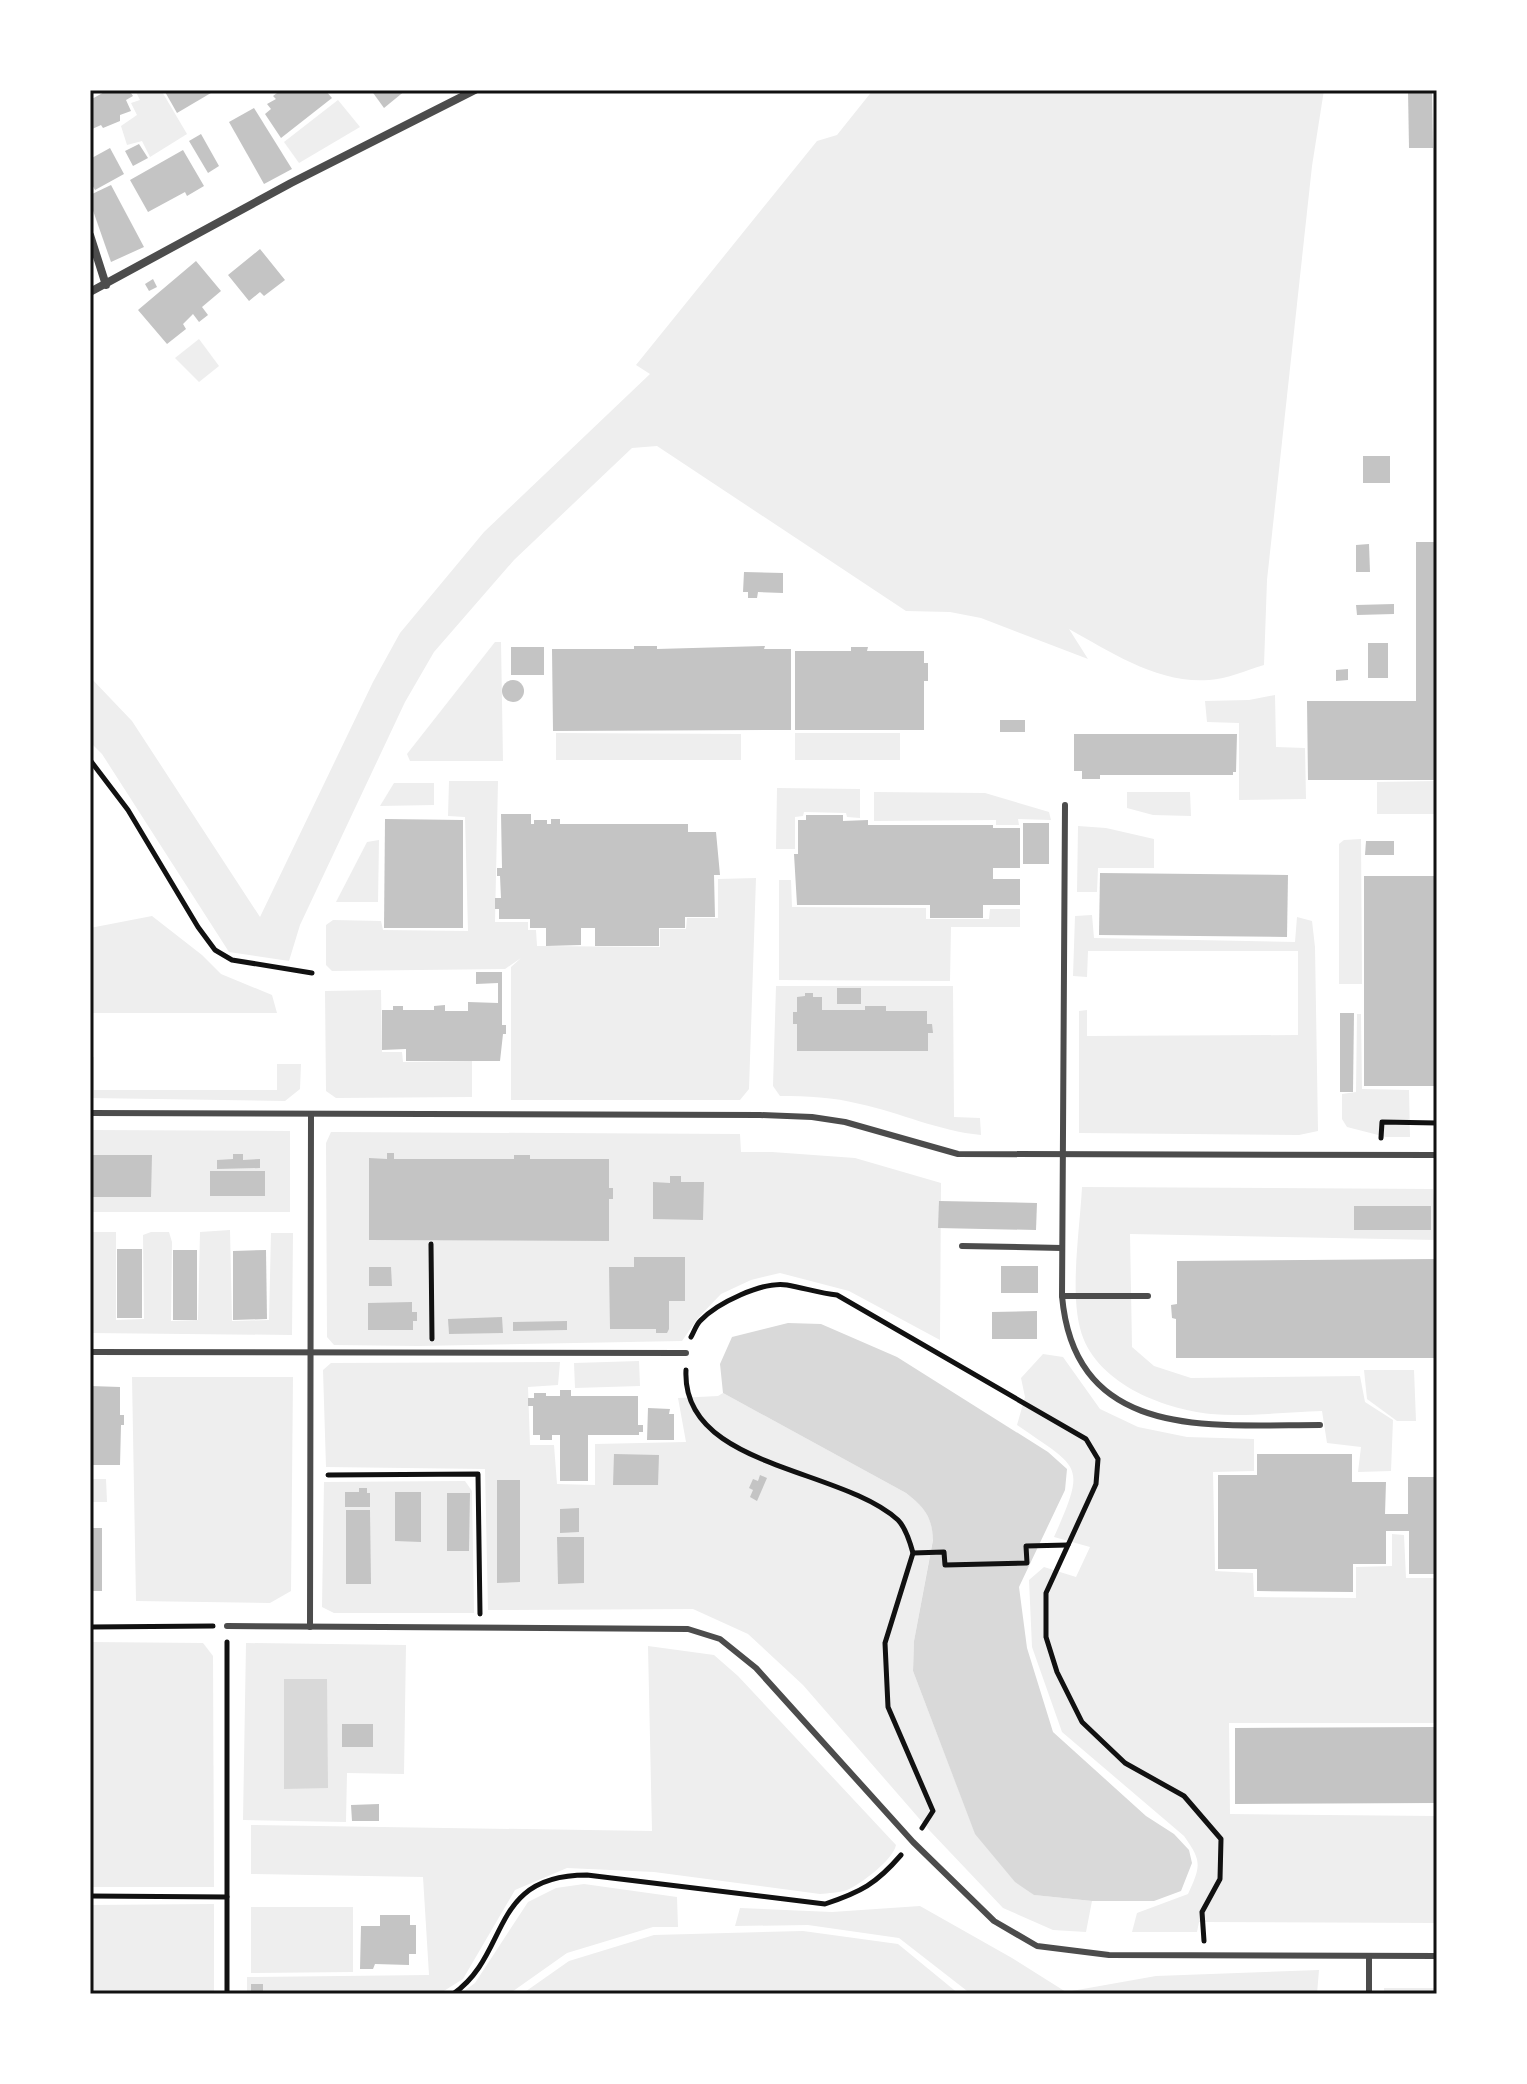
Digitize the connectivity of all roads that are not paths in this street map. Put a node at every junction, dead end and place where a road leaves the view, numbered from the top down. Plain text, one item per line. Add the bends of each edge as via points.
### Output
1 (475, 90) edge
2 (90, 235) edge
3 (106, 285) junction
4 (90, 292) edge
5 (1065, 805) dead end
6 (1063, 992) junction
7 (1075, 992) dead end
8 (90, 1113) edge
9 (311, 1114) junction
10 (1437, 1155) edge
11 (1063, 1156) junction
12 (962, 1246) dead end
13 (1062, 1248) junction
14 (1062, 1296) junction
15 (1148, 1296) dead end
16 (90, 1352) edge
17 (312, 1352) junction
18 (686, 1353) road end
19 (1320, 1425) dead end
20 (227, 1626) road end
21 (310, 1627) junction
22 (1369, 1956) junction
23 (1437, 1956) edge
24 (1369, 1994) edge

1 - 3 street
2 - 3 street
3 - 4 street
5 - 6 lane
6 - 7 lane
6 - 11 lane
8 - 9 lane
9 - 11 lane via 812,1117 958,1154
9 - 17 lane
10 - 11 lane
11 - 13 lane
12 - 13 lane
13 - 14 lane
14 - 15 lane
14 - 19 lane via 1065,1322 1081,1359 1109,1395 1131,1407 1184,1423
16 - 17 lane
17 - 18 lane
17 - 21 lane
20 - 21 lane
21 - 22 lane via 688,1629 720,1639 756,1668 913,1842 994,1921 1037,1946 1109,1955
22 - 23 lane
22 - 24 lane

